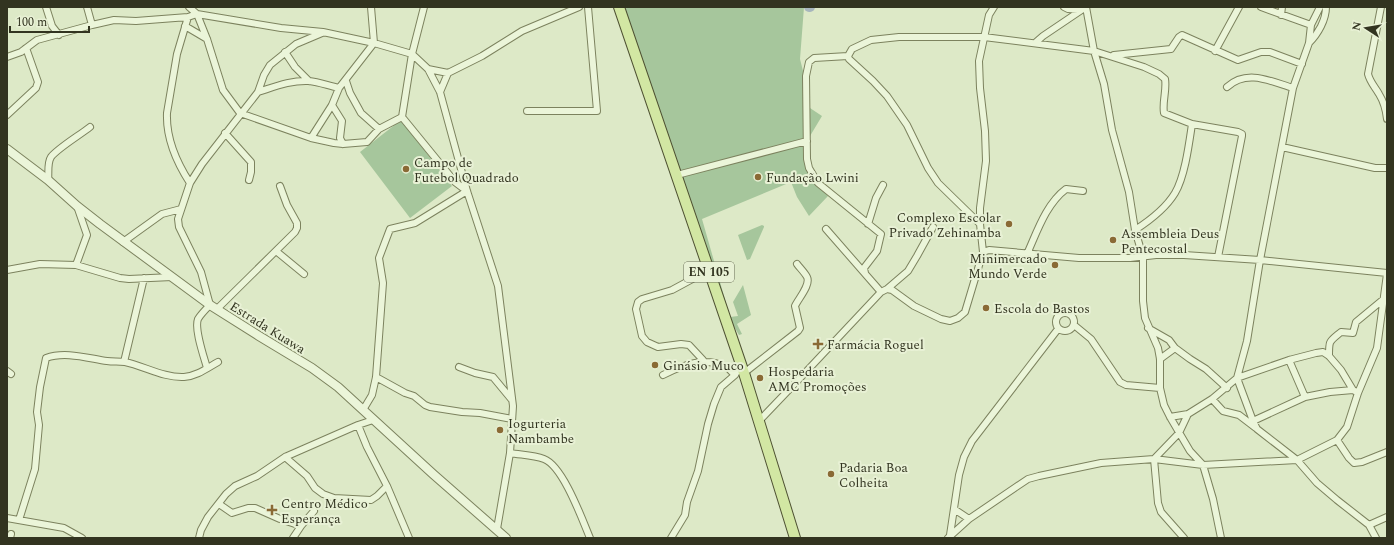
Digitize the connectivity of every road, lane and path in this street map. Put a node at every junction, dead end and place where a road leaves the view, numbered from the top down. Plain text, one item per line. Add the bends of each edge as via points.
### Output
1 (46, 7) edge
2 (87, 7) edge
3 (189, 7) edge
4 (371, 7) edge
5 (424, 7) edge
6 (579, 7) edge
7 (588, 7) edge
8 (619, 7) edge
9 (994, 7) edge
10 (1239, 7) edge
11 (1261, 7) edge
12 (1282, 7) edge
13 (1320, 7) edge
14 (1326, 7) edge
15 (1381, 7) edge
16 (1066, 8) edge
17 (1084, 8) edge
18 (197, 14) junction
19 (1074, 15) junction
20 (1281, 15) junction
21 (188, 17) junction
22 (92, 25) junction
23 (1311, 25) junction
24 (185, 26) junction
25 (323, 32) junction
26 (59, 35) junction
27 (984, 37) junction
28 (208, 39) junction
29 (374, 43) junction
30 (1035, 43) junction
31 (1309, 43) junction
32 (26, 48) junction
33 (1094, 51) junction
34 (1215, 51) junction
35 (285, 52) junction
36 (412, 54) junction
37 (848, 56) junction
38 (1111, 56) junction
39 (7, 57) edge
40 (1302, 64) junction
41 (428, 69) junction
42 (448, 73) junction
43 (309, 81) junction
44 (346, 81) junction
45 (1226, 87) dead end
46 (339, 88) junction
47 (1293, 88) junction
48 (258, 92) junction
49 (440, 92) junction
50 (332, 105) junction
51 (527, 111) dead end
52 (240, 113) junction
53 (7, 115) edge
54 (402, 117) junction
55 (1387, 119) edge
56 (1192, 124) junction
57 (90, 127) dead end
58 (379, 129) junction
59 (225, 133) junction
60 (311, 138) junction
61 (807, 141) junction
62 (343, 144) junction
63 (1282, 147) junction
64 (7, 149) edge
65 (1387, 168) edge
66 (677, 175) junction
67 (48, 180) junction
68 (249, 180) dead end
69 (190, 183) junction
70 (883, 185) dead end
71 (280, 186) dead end
72 (467, 191) junction
73 (1083, 191) dead end
74 (77, 206) junction
75 (181, 209) junction
76 (868, 224) junction
77 (980, 224) junction
78 (933, 227) dead end
79 (826, 230) dead end
80 (1135, 230) junction
81 (123, 242) junction
82 (276, 251) junction
83 (983, 252) junction
84 (1027, 254) junction
85 (1143, 257) junction
86 (1218, 257) junction
87 (1260, 260) junction
88 (797, 264) dead end
89 (76, 265) junction
90 (7, 270) edge
91 (708, 270) junction
92 (864, 273) junction
93 (1387, 273) edge
94 (304, 274) dead end
95 (172, 277) junction
96 (144, 278) junction
97 (887, 289) junction
98 (881, 292) junction
99 (1385, 298) junction
100 (214, 307) junction
101 (1074, 326) junction
102 (1148, 328) junction
103 (1058, 329) junction
104 (1175, 348) junction
105 (1329, 356) junction
106 (1160, 359) junction
107 (703, 360) junction
108 (1289, 360) junction
109 (124, 362) junction
110 (218, 362) dead end
111 (459, 367) dead end
112 (207, 368) junction
113 (740, 371) junction
114 (663, 375) dead end
115 (376, 377) junction
116 (1237, 378) junction
117 (1160, 388) junction
118 (1227, 388) junction
119 (1356, 392) junction
120 (1305, 397) junction
121 (1212, 399) junction
122 (512, 400) junction
123 (363, 410) junction
124 (1188, 414) junction
125 (1170, 417) junction
126 (512, 419) junction
127 (373, 420) junction
128 (759, 421) junction
129 (1253, 421) junction
130 (358, 425) junction
131 (1257, 429) junction
132 (1179, 433) junction
133 (1337, 440) junction
134 (1190, 451) junction
135 (1387, 452) edge
136 (510, 453) junction
137 (285, 457) junction
138 (1154, 459) junction
139 (1297, 460) junction
140 (1183, 463) junction
141 (1203, 466) junction
142 (387, 486) junction
143 (219, 504) junction
144 (954, 509) junction
145 (314, 511) dead end
146 (1387, 517) edge
147 (7, 518) edge
148 (19, 520) junction
149 (969, 520) junction
150 (1369, 525) junction
151 (302, 526) junction
152 (497, 529) junction
153 (949, 537) edge
154 (82, 538) edge
155 (199, 538) edge
156 (293, 538) edge
157 (409, 538) edge
158 (506, 538) edge
159 (590, 538) edge
160 (671, 538) edge
161 (795, 538) edge
162 (1184, 538) edge
163 (1221, 538) edge
164 (1376, 538) edge

1 - 26 street via 52,26
2 - 22 street
3 - 18 street
4 - 29 street
5 - 36 street
6 - 42 street via 522,31
7 - 51 street via 597,111
8 - 66 main road, EN 105
9 - 27 street via 989,15
10 - 34 street
11 - 20 street
12 - 20 street
13 - 23 street
14 - 31 street via 1319,30
15 - 55 street via 1368,74 1380,95
16 - 17 street
16 - 19 street
17 - 19 street
17 - 33 street
18 - 21 street
18 - 25 street
18 - 28 street
19 - 30 street
20 - 23 street
21 - 22 street via 114,20
21 - 24 street
22 - 26 street
23 - 31 street
24 - 28 street
24 - 69 street via 177,54 166,122 174,152
25 - 29 street
25 - 35 street
26 - 32 street via 37,40
27 - 30 street
27 - 37 street via 899,37 871,40 852,48
27 - 77 street via 979,61 986,161
28 - 52 street via 223,90
29 - 36 street
29 - 44 street
30 - 33 street
31 - 40 street
32 - 39 street via 16,55
32 - 53 street via 38,82 36,88
33 - 38 street
33 - 80 street via 1129,192
34 - 38 street via 1182,35 1171,49
34 - 40 street via 1238,60 1261,52 1270,52
35 - 43 street
35 - 48 street via 270,65
36 - 41 street
36 - 54 street
37 - 61 street via 814,58 809,62 806,76
37 - 77 street via 848,59 887,96 938,183
38 - 56 street via 1144,67 1166,79 1164,113
40 - 47 street
41 - 42 street
41 - 49 street
42 - 49 street
43 - 46 street
43 - 48 street via 283,84
44 - 46 street
44 - 58 street via 361,113
45 - 47 street via 1233,82 1256,77
46 - 50 street
47 - 63 street
48 - 52 street
49 - 72 street
50 - 60 street
50 - 62 street via 342,121 340,138
52 - 59 street
52 - 60 street
54 - 58 street
54 - 72 street via 456,182
56 - 80 street via 1184,166 1175,194 1154,217
56 - 86 street via 1242,134
57 - 67 street via 51,157
58 - 62 street via 367,142
59 - 68 street via 251,162
59 - 69 street
60 - 62 street
61 - 66 street
61 - 76 street via 809,168 818,183
63 - 65 street via 1375,168
63 - 87 street
64 - 67 street, Estrada Kuawa
66 - 91 main road, EN 105
67 - 74 street, Estrada Kuawa
69 - 75 street
70 - 76 street
71 - 82 street via 298,228
72 - 115 street via 415,224 390,229 379,258 384,283
72 - 122 street via 498,286
73 - 84 street via 1066,189 1059,194 1039,225
74 - 81 street, Estrada Kuawa
74 - 89 street via 87,235
75 - 81 street via 162,214
75 - 100 street via 179,227 202,272
76 - 92 street via 881,234 877,251 864,268
77 - 83 street
78 - 97 street via 908,271
79 - 92 street
80 - 85 street
81 - 95 street, Estrada Kuawa
82 - 94 street
82 - 100 street
83 - 84 street via 989,250
83 - 97 street via 969,303 965,312 958,318 950,321 935,317
84 - 85 street via 1079,258
85 - 86 street
85 - 102 street via 1143,301
86 - 87 street
87 - 93 street
87 - 116 street via 1247,341
88 - 113 street via 808,280 808,285 795,306 800,328 798,332
89 - 90 street via 40,264
89 - 96 street via 120,278
91 - 107 street via 672,290 642,299 636,309 642,336 647,342 658,346 689,345
91 - 113 main road, EN 105
92 - 98 street
93 - 99 street
95 - 96 street
95 - 100 street, Estrada Kuawa
96 - 109 street
97 - 98 street
98 - 128 street
99 - 105 street via 1356,322 1352,333 1341,332 1331,340
99 - 119 street via 1377,348
100 - 112 street via 197,321
100 - 123 street, Estrada Kuawa via 312,368 338,386
101 - 103 street via 1067,332
101 - 103 street via 1072,316 1061,313 1056,320
101 - 117 street via 1091,339 1120,382
102 - 104 street via 1162,335
102 - 106 street via 1158,348
103 - 144 street via 972,441 958,475
104 - 106 street
104 - 118 street via 1206,369
105 - 108 street via 1323,352
105 - 119 street
106 - 117 street
107 - 113 street
107 - 114 street via 682,365
108 - 116 street
108 - 120 street
109 - 112 street via 171,376 184,377
109 - 148 street via 77,356 46,358 37,412 35,469
110 - 112 street
111 - 122 street via 493,377
113 - 128 main road, EN 105
113 - 160 street via 721,387 708,424 685,515
115 - 123 street via 372,395
115 - 126 street via 430,407
116 - 118 street
116 - 129 street
117 - 125 street
118 - 121 street
119 - 120 street via 1330,392
119 - 133 street via 1347,427
120 - 129 street
121 - 124 street
121 - 131 street via 1223,411 1239,415
122 - 126 street
123 - 127 street, Estrada Kuawa
124 - 125 street
124 - 132 street
125 - 132 street
126 - 136 street
127 - 130 street
127 - 152 street, Estrada Kuawa
128 - 161 main road, EN 105
129 - 131 street
130 - 137 street
130 - 142 street via 366,447
131 - 139 street
132 - 134 street
132 - 138 street
133 - 135 street via 1348,458 1354,462 1362,462
133 - 139 street
134 - 140 street
134 - 141 street
136 - 152 street
136 - 159 street via 544,459 552,465 573,496
137 - 142 street via 307,476 315,488 334,498 371,500
137 - 143 street via 257,476 235,486
138 - 140 street
138 - 149 street via 1101,463 1028,479
138 - 162 street via 1161,512
139 - 141 street
139 - 150 street via 1317,483
140 - 141 street
141 - 163 street
142 - 157 street
143 - 151 street via 232,513 255,508
143 - 155 street via 208,517
144 - 149 street
144 - 153 street
145 - 151 street
146 - 150 street
147 - 148 street
148 - 154 street via 64,528
149 - 153 street
150 - 164 street
151 - 156 street
152 - 158 street, Estrada Kuawa

